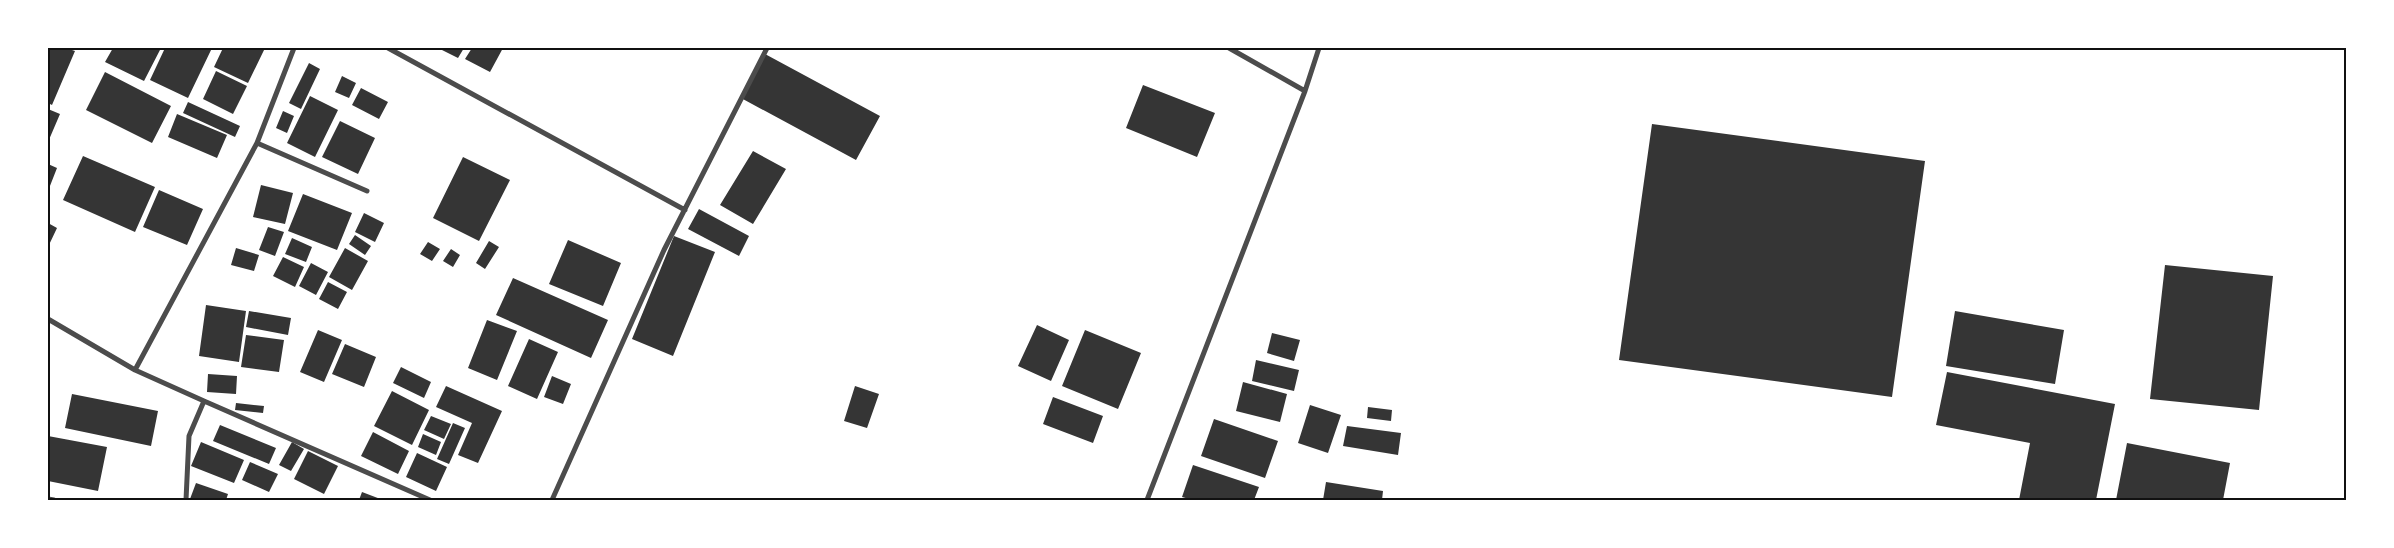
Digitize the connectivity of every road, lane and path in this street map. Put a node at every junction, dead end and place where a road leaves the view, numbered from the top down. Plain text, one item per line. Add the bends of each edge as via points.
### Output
1 (294, 48) edge
2 (388, 48) edge
3 (767, 48) edge
4 (1229, 48) edge
5 (1319, 48) edge
6 (1305, 91) junction
7 (257, 143) junction
8 (367, 191) dead end
9 (685, 210) junction
10 (48, 319) edge
11 (135, 370) junction
12 (204, 401) junction
13 (48, 499) edge
14 (54, 500) edge
15 (186, 500) edge
16 (430, 500) edge
17 (552, 500) edge
18 (1147, 500) edge

1 - 7 street
2 - 9 street
3 - 9 street
4 - 6 street
5 - 6 street
6 - 18 street
7 - 8 street
7 - 11 street
9 - 17 street
10 - 11 street
11 - 12 street
12 - 15 street via 189,436
12 - 16 street
13 - 14 street

